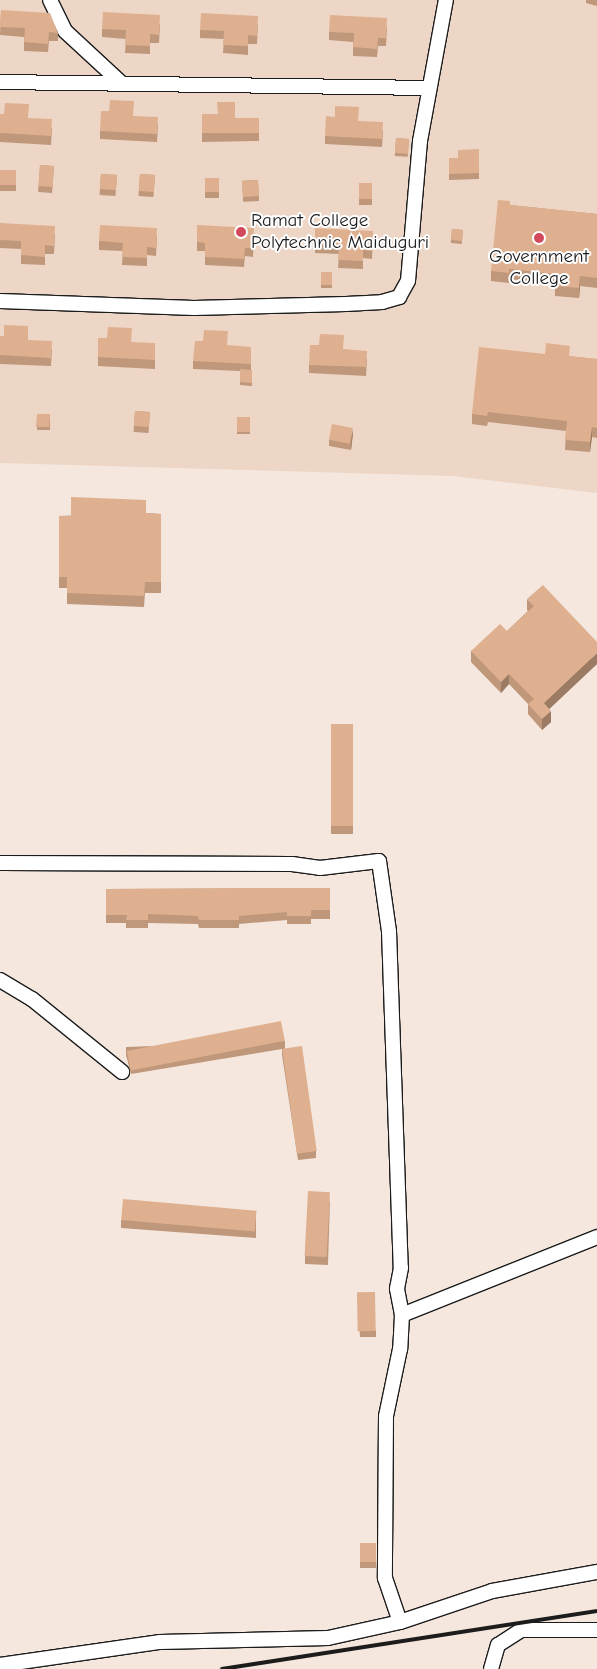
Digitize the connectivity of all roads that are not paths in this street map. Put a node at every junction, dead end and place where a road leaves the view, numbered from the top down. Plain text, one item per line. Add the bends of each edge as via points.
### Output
1 (50, 0) edge
2 (446, 0) edge
3 (0, 82) edge
4 (120, 82) junction
5 (429, 88) junction
6 (0, 301) edge
7 (0, 863) edge
8 (0, 980) edge
9 (122, 1072) dead end
10 (597, 1237) edge
11 (402, 1315) junction
12 (597, 1572) edge
13 (400, 1622) junction
14 (597, 1630) edge
15 (0, 1665) edge
16 (491, 1669) edge

1 - 4 street via 65,31
2 - 5 street
3 - 4 street
4 - 5 street
5 - 6 street via 420,141 408,281 399,297 373,303 194,308
7 - 11 street via 292,864 320,868 379,861 389,931 401,1268 397,1289
8 - 9 street via 32,999
10 - 11 street
11 - 13 street via 400,1349 386,1416 385,1578
12 - 13 street via 492,1591
13 - 15 street via 328,1638 160,1642
14 - 16 street via 521,1630 498,1645

